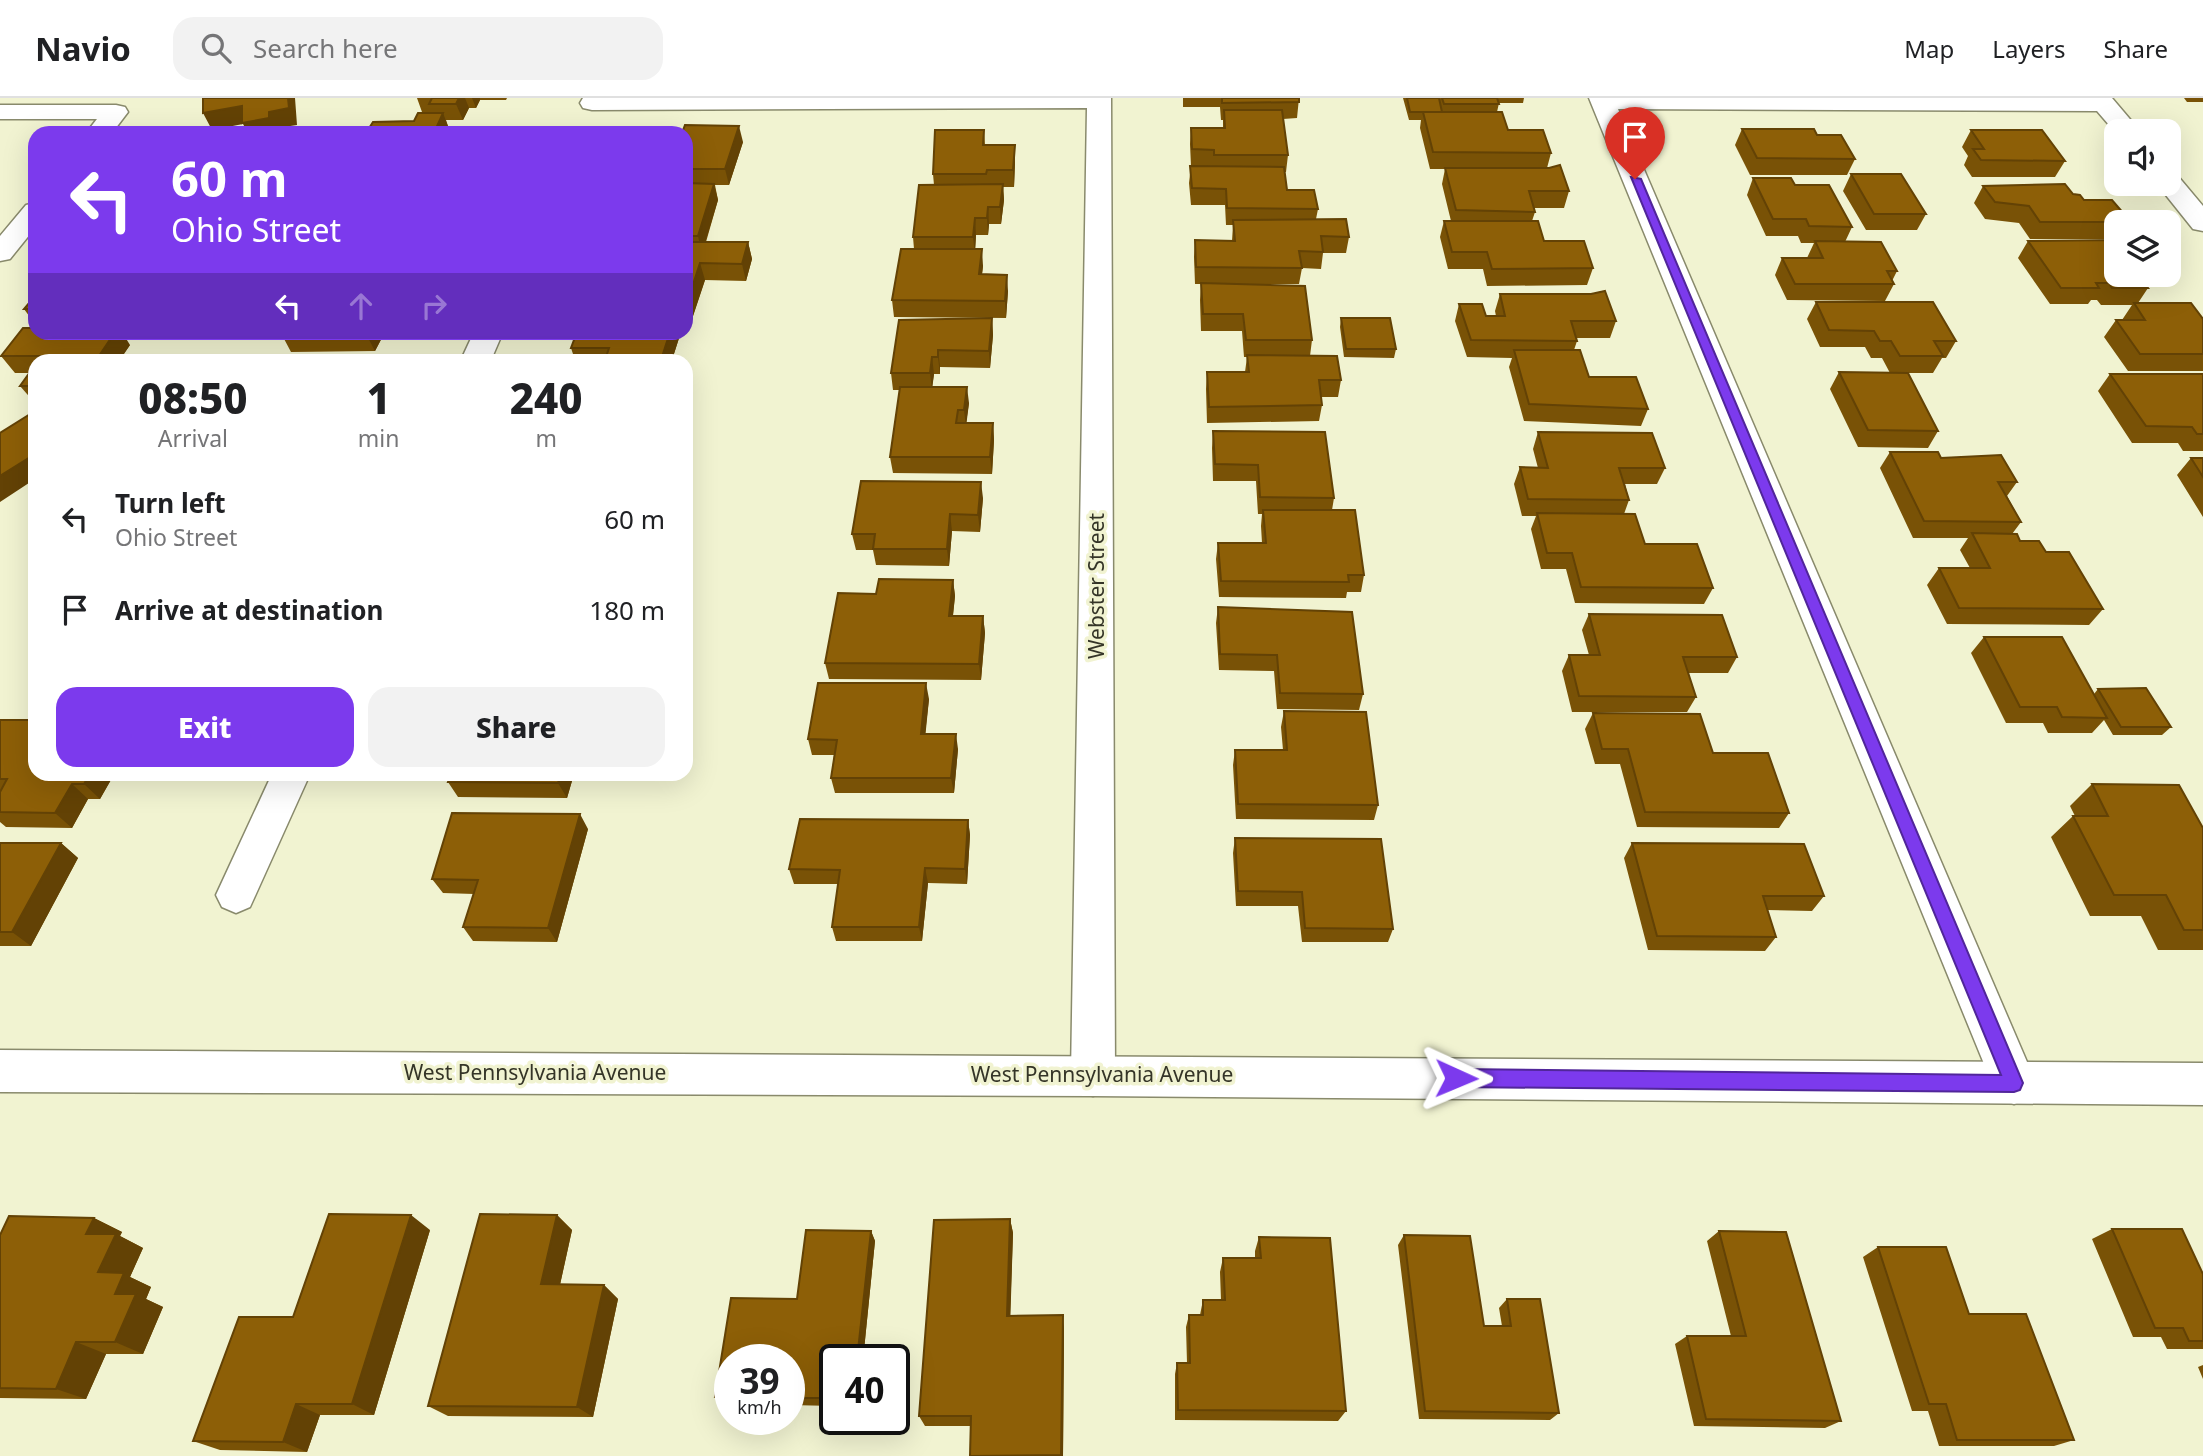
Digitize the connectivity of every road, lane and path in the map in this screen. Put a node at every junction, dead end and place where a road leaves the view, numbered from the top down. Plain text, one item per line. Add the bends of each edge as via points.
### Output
1 (1100, 99) edge
2 (1602, 100) edge
3 (2101, 101) edge
4 (590, 108) edge
5 (0, 112) edge
6 (2117, 119) edge
7 (105, 126) edge
8 (2180, 196) edge
9 (28, 219) edge
10 (2203, 223) edge
11 (0, 253) edge
12 (288, 781) edge
13 (236, 895) dead end
14 (0, 1071) edge
15 (1093, 1075) junction
16 (2014, 1083) junction
17 (2203, 1084) edge

1 - 4 street
1 - 15 street, Webster Street
2 - 3 street
2 - 16 street
3 - 6 street
5 - 7 street via 116,112
8 - 10 street
9 - 11 street
12 - 13 street
14 - 15 street, West Pennsylvania Avenue
15 - 16 street, West Pennsylvania Avenue
16 - 17 street, West Pennsylvania Avenue

